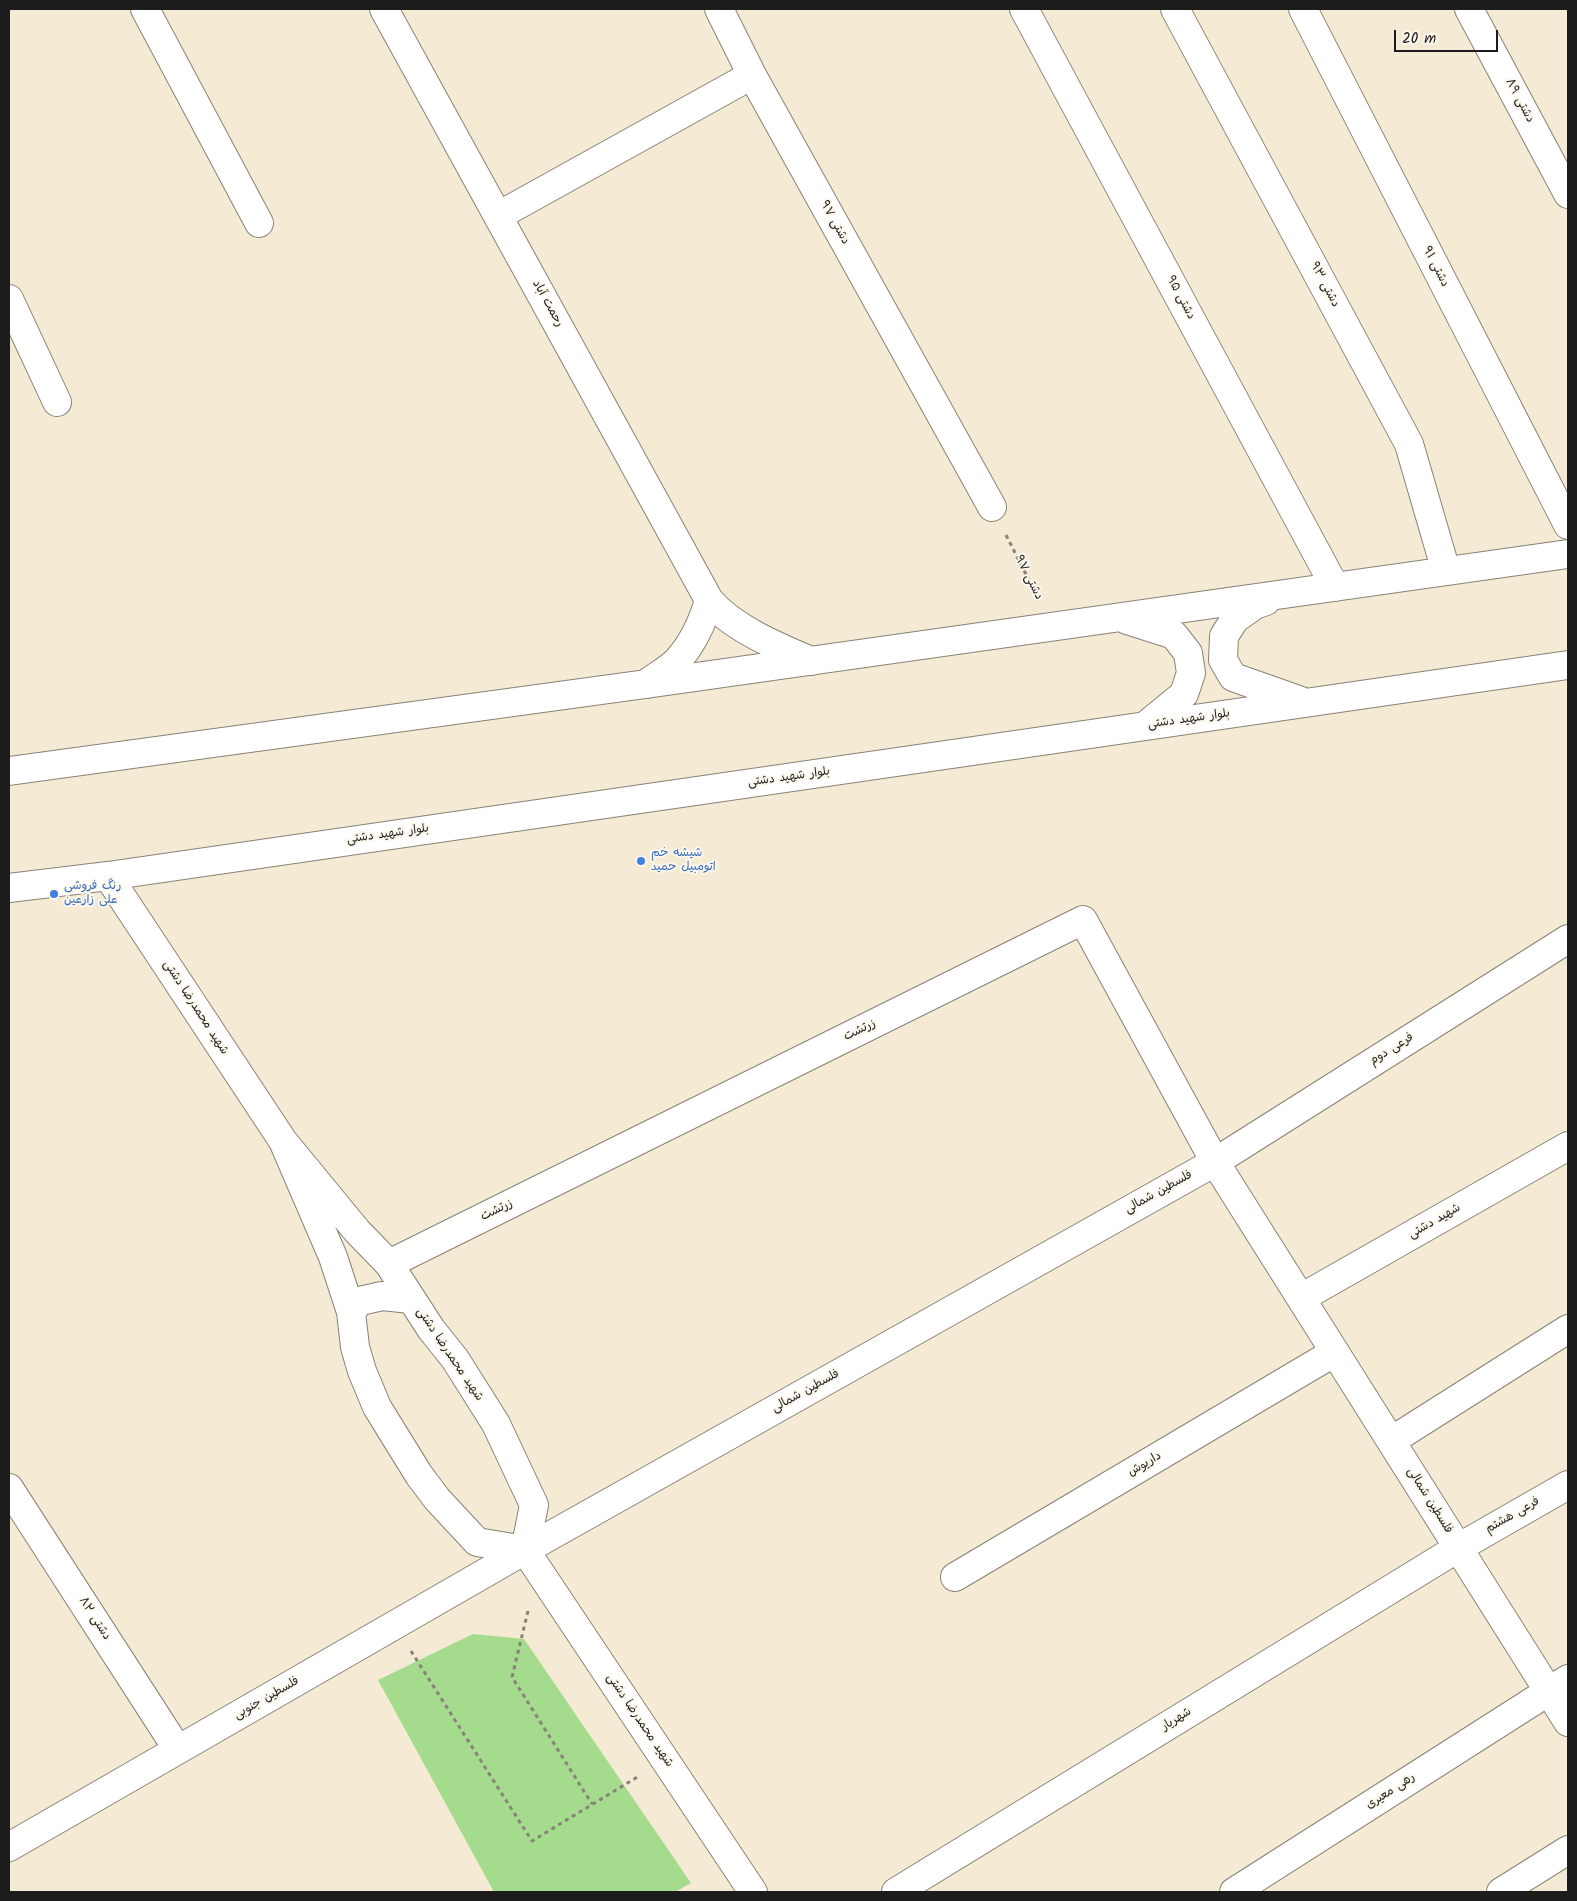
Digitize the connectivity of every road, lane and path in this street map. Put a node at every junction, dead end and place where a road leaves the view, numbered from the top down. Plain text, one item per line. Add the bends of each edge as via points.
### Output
1 (145, 9) edge
2 (384, 9) edge
3 (718, 9) edge
4 (1024, 9) edge
5 (1176, 9) edge
6 (1303, 9) edge
7 (1469, 9) edge
8 (752, 75) junction
9 (1568, 194) edge
10 (498, 216) junction
11 (259, 223) dead end
12 (9, 299) edge
13 (57, 402) dead end
14 (992, 507) joint
15 (1568, 526) edge
16 (1568, 554) edge
17 (1446, 571) junction
18 (1335, 587) junction
19 (1284, 594) junction
20 (709, 600) junction
21 (1118, 617) junction
22 (1052, 626) junction
23 (811, 661) junction
24 (1568, 665) edge
25 (646, 684) junction
26 (1306, 703) junction
27 (1144, 726) junction
28 (9, 771) edge
29 (108, 876) junction
30 (9, 888) edge
31 (1568, 939) edge
32 (282, 1141) junction
33 (1568, 1146) edge
34 (1215, 1162) junction
35 (390, 1264) junction
36 (1301, 1298) junction
37 (411, 1299) junction
38 (350, 1312) junction
39 (1568, 1329) edge
40 (1335, 1352) junction
41 (1391, 1441) junction
42 (1568, 1485) edge
43 (9, 1488) edge
44 (1458, 1548) junction
45 (532, 1560) junction
46 (955, 1577) dead end
47 (394, 1625) junction
48 (1558, 1685) edge
49 (1568, 1722) edge
50 (178, 1750) junction
51 (665, 1760) junction
52 (592, 1804) junction
53 (9, 1847) edge
54 (1568, 1850) edge
55 (753, 1892) edge
56 (896, 1892) edge
57 (1234, 1892) edge
58 (1502, 1892) edge

1 - 11 street
2 - 10 street, رحمت آباد
3 - 8 street, دشتی ۹۷
4 - 18 street, دشتی ۹۵
5 - 17 street, دشتی ۹۳ via 1409,444
6 - 15 street, دشتی ۹۱
7 - 9 street, دشتی ۸۹
8 - 10 street
8 - 14 street, دشتی ۹۷
10 - 20 street, رحمت آباد
12 - 13 street
14 - 22 path, دشتی ۹۷
16 - 17 street
17 - 18 street
18 - 19 street
19 - 21 street
19 - 26 street via 1235,619 1224,636 1223,660 1233,677
20 - 23 street via 750,632
20 - 25 street via 692,641 678,660
21 - 22 street
21 - 27 street via 1174,635 1188,653 1191,674 1184,694
22 - 23 street
23 - 25 street
24 - 26 street, بلوار شهید دشتی
25 - 28 street
26 - 27 street, بلوار شهید دشتی
27 - 29 street, بلوار شهید دشتی
29 - 30 street, بلوار شهید دشتی
29 - 32 street, شهید محمدرضا دشتی
31 - 34 street, فرعی دوم
32 - 35 street, شهید محمدرضا دشتی via 357,1231
32 - 38 street, شهید محمدرضا دشتی via 333,1257
33 - 36 street, شهید دشتی
34 - 35 street, زرتشت via 1083,920
34 - 36 street, فلسطین شمالی
34 - 45 street, فلسطین شمالی
35 - 37 street, شهید محمدرضا دشتی
36 - 40 street, فلسطین شمالی
37 - 38 street, شهید محمدرضا دشتی via 382,1296 360,1301
37 - 45 street, شهید محمدرضا دشتی via 455,1359 496,1424 524,1482 534,1505
38 - 45 street, شهید محمدرضا دشتی via 362,1371 377,1407 418,1476 477,1542
39 - 41 street
40 - 41 street, فلسطین شمالی
40 - 46 street, داریوش
41 - 44 street, فلسطین شمالی
42 - 44 street, فرعی هشتم
43 - 50 street, دشتی ۸۲
44 - 48 street, فلسطین شمالی
44 - 56 street, شهریار
45 - 47 street, فلسطین جنوبی
45 - 51 street, شهید محمدرضا دشتی
45 - 52 path via 512,1677
47 - 50 street, فلسطین جنوبی
47 - 52 path via 532,1841
48 - 49 street, فلسطین شمالی
48 - 57 street, رهی معیری
50 - 53 street, فلسطین جنوبی
51 - 52 path
51 - 55 street, شهید محمدرضا دشتی
54 - 58 street

